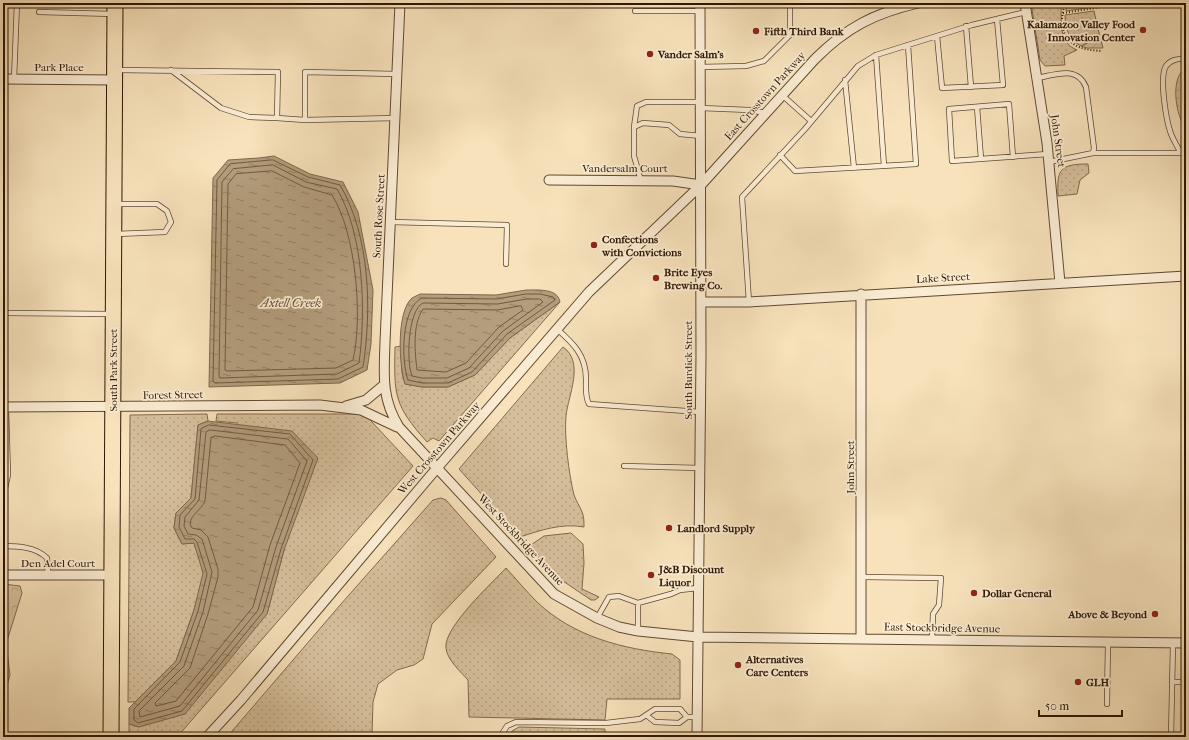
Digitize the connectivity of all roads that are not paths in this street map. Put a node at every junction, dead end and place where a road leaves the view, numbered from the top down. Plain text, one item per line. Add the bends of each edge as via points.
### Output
1 (17, 3) edge
2 (400, 3) edge
3 (790, 3) edge
4 (918, 3) edge
5 (1025, 3) edge
6 (895, 6) edge
7 (700, 7) edge
8 (115, 9) edge
9 (635, 11) dead end
10 (39, 12) dead end
11 (1026, 12) junction
12 (997, 19) junction
13 (966, 26) junction
14 (937, 36) junction
15 (908, 45) junction
16 (876, 55) junction
17 (1186, 58) edge
18 (700, 67) junction
19 (171, 70) junction
20 (397, 74) junction
21 (115, 75) junction
22 (1037, 78) junction
23 (3, 79) edge
24 (14, 79) junction
25 (846, 80) junction
26 (971, 87) junction
27 (782, 95) junction
28 (700, 105) junction
29 (977, 107) junction
30 (766, 113) junction
31 (277, 118) junction
32 (396, 118) junction
33 (304, 120) junction
34 (811, 121) junction
35 (634, 127) junction
36 (700, 136) junction
37 (1092, 153) junction
38 (1183, 153) edge
39 (780, 155) junction
40 (1013, 157) junction
41 (1049, 158) junction
42 (981, 159) junction
43 (884, 166) junction
44 (854, 168) junction
45 (549, 180) dead end
46 (641, 181) junction
47 (701, 185) junction
48 (114, 204) junction
49 (391, 222) junction
50 (114, 234) junction
51 (506, 264) dead end
52 (1186, 276) edge
53 (1060, 283) junction
54 (861, 294) junction
55 (700, 302) junction
56 (748, 302) junction
57 (6, 313) dead end
58 (114, 314) junction
59 (557, 329) junction
60 (384, 385) junction
61 (4, 407) edge
62 (344, 407) junction
63 (113, 408) junction
64 (700, 412) junction
65 (399, 427) junction
66 (624, 466) dead end
67 (437, 468) junction
68 (700, 468) junction
69 (3, 489) edge
70 (3, 546) edge
71 (3, 575) edge
72 (48, 575) junction
73 (112, 575) junction
74 (862, 577) junction
75 (698, 588) junction
76 (638, 603) junction
77 (597, 618) junction
78 (638, 631) junction
79 (698, 637) junction
80 (861, 639) junction
81 (932, 640) junction
82 (1108, 642) junction
83 (1173, 643) junction
84 (1186, 643) edge
85 (1172, 682) junction
86 (1186, 682) edge
87 (1107, 704) dead end
88 (646, 715) junction
89 (687, 717) junction
90 (698, 717) junction
91 (111, 737) edge
92 (207, 737) edge
93 (500, 737) edge
94 (698, 737) edge
95 (1171, 737) edge

1 - 24 lane
2 - 20 street, South Rose Street
3 - 18 lane via 790,35 764,61 746,66
4 - 6 street, East Crosstown Parkway
5 - 11 street, John Street
6 - 27 street, East Crosstown Parkway via 852,27 829,45
7 - 9 lane
7 - 18 street, South Burdick Street
8 - 10 lane
8 - 21 main road, South Park Street
11 - 12 lane
11 - 22 street, John Street
12 - 13 lane
12 - 26 lane via 1003,85
13 - 14 lane
13 - 26 lane
14 - 15 lane
14 - 26 lane via 942,88
15 - 16 lane
15 - 43 lane via 916,164
16 - 25 lane via 858,66
16 - 43 lane
17 - 38 lane via 1172,60 1166,66 1163,76 1164,103 1170,131
18 - 28 street, South Burdick Street
19 - 21 lane
19 - 31 lane via 221,108 249,117
19 - 31 lane via 278,72
20 - 32 street, South Rose Street
20 - 33 lane via 305,72
21 - 24 street, Park Place
21 - 48 main road, South Park Street
22 - 37 lane via 1069,73 1082,78 1086,87 1094,148
22 - 41 street, John Street
23 - 24 street, Park Place
25 - 34 lane
25 - 44 lane
27 - 30 street, East Crosstown Parkway
27 - 34 lane
28 - 30 lane
28 - 35 lane via 646,102 637,106
28 - 36 street, South Burdick Street
29 - 40 lane via 1009,104
29 - 42 lane
29 - 42 lane via 949,109 952,161
30 - 47 street, East Crosstown Parkway
31 - 33 lane
32 - 33 lane
32 - 49 street, South Rose Street
34 - 39 lane
35 - 36 lane via 643,123 669,126 680,134
35 - 46 lane via 634,156
36 - 47 street, South Burdick Street
37 - 38 lane
37 - 41 lane
39 - 44 lane via 796,171
39 - 56 lane via 742,197
40 - 41 lane
40 - 42 lane
41 - 53 street, John Street
43 - 44 lane
45 - 46 street, Vandersalm Court
46 - 47 street, Vandersalm Court via 673,181
47 - 55 street, South Burdick Street
47 - 59 street, West Crosstown Parkway via 589,292
48 - 50 main road, South Park Street
48 - 50 lane via 157,204 167,211 170,222 165,232
49 - 51 lane via 506,225
49 - 60 street, South Rose Street
50 - 58 main road, South Park Street
52 - 53 street, Lake Street
53 - 54 street, Lake Street
54 - 56 street, Lake Street
54 - 74 street, John Street
55 - 56 street, Lake Street
55 - 64 street, South Burdick Street
57 - 58 lane
58 - 63 main road, South Park Street
59 - 64 lane via 576,345 582,359 586,374 586,400 589,404
59 - 67 street, West Crosstown Parkway
60 - 62 street, Forest Street via 366,400
60 - 65 street, South Rose Street via 389,409
61 - 63 street, Forest Street
61 - 69 lane via 8,475
62 - 63 street, Forest Street
62 - 65 street, Forest Street via 369,413
63 - 73 main road, South Park Street
64 - 68 street, South Burdick Street
65 - 67 street, West Stockbridge Avenue
66 - 68 lane
67 - 77 street, West Stockbridge Avenue via 554,594
67 - 92 street, West Crosstown Parkway
68 - 75 street, South Burdick Street
70 - 72 lane via 21,546 42,553 47,558
71 - 72 street, Den Adel Court
72 - 73 street, Den Adel Court
73 - 91 main road, South Park Street
74 - 80 street, John Street
74 - 81 lane via 941,578 939,605 933,614
75 - 76 lane via 680,590
75 - 79 street, South Burdick Street
76 - 77 lane via 619,596 609,597
76 - 78 lane
77 - 78 street, West Stockbridge Avenue
78 - 79 street, West Stockbridge Avenue
79 - 80 street, East Stockbridge Avenue
79 - 90 street, South Burdick Street
80 - 81 street, East Stockbridge Avenue
81 - 82 street, East Stockbridge Avenue
82 - 83 street, East Stockbridge Avenue
82 - 87 lane
83 - 84 street, East Stockbridge Avenue
83 - 85 lane
85 - 86 lane
85 - 95 lane
88 - 89 lane via 655,722 679,723
88 - 89 lane via 655,709 680,709
88 - 93 lane via 640,719 606,723 516,722 506,726
89 - 90 lane
90 - 94 street, South Burdick Street

